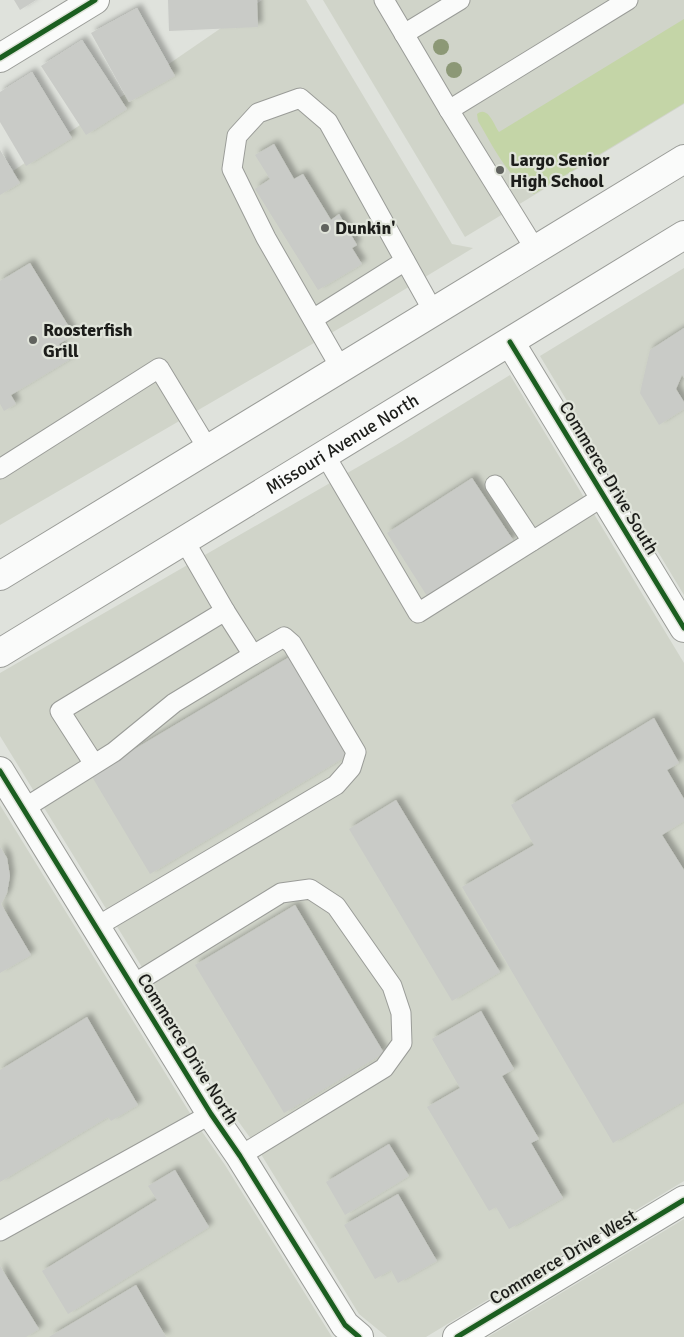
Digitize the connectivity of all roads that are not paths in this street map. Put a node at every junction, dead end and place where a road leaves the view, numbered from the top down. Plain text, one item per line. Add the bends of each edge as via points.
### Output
1 (95, 0) edge
2 (384, 0) edge
3 (460, 0) edge
4 (628, 0) edge
5 (404, 34) junction
6 (0, 58) edge
7 (449, 110) junction
8 (684, 159) edge
9 (684, 235) edge
10 (535, 248) junction
11 (405, 261) junction
12 (433, 311) junction
13 (313, 319) junction
14 (510, 342) junction
15 (340, 367) junction
16 (208, 449) junction
17 (325, 455) junction
18 (0, 469) edge
19 (495, 485) dead end
20 (604, 496) junction
21 (184, 540) junction
22 (532, 541) junction
23 (0, 576) edge
24 (225, 611) junction
25 (684, 628) edge
26 (0, 653) edge
27 (254, 655) junction
28 (94, 764) junction
29 (0, 771) edge
30 (22, 809) junction
31 (96, 927) junction
32 (132, 985) junction
33 (211, 1114) junction
34 (240, 1156) junction
35 (684, 1200) edge
36 (0, 1231) edge
37 (347, 1333) edge
38 (457, 1337) edge

1 - 6 main road
2 - 5 lane
3 - 5 lane
4 - 7 lane
5 - 7 lane
7 - 10 lane
8 - 10 main road
9 - 14 main road, Missouri Avenue North
10 - 12 main road
11 - 12 lane
11 - 13 lane
11 - 13 lane via 328,122 300,98 258,113 237,136 232,169 266,238
12 - 15 main road
13 - 15 lane
14 - 17 main road, Missouri Avenue North
14 - 20 main road, Commerce Drive South
15 - 16 main road
16 - 18 lane via 159,368
16 - 23 main road
17 - 21 main road, Missouri Avenue North
17 - 22 lane via 418,612
19 - 22 lane
20 - 22 lane
20 - 25 main road, Commerce Drive South
21 - 24 lane
21 - 26 main road, Missouri Avenue North
24 - 27 lane
24 - 28 lane via 60,711
27 - 28 lane via 174,703 114,752
27 - 31 lane via 284,636 292,644 356,752 351,768 336,786
28 - 30 lane
29 - 30 main road, Commerce Drive North
30 - 31 main road, Commerce Drive North
31 - 32 main road, Commerce Drive North
32 - 33 main road, Commerce Drive North
32 - 34 lane via 281,893 310,889 336,906 392,986 402,1013 402,1043 384,1068
33 - 34 main road, Commerce Drive North
33 - 36 lane
34 - 37 main road, Commerce Drive North
35 - 38 main road, Commerce Drive West

